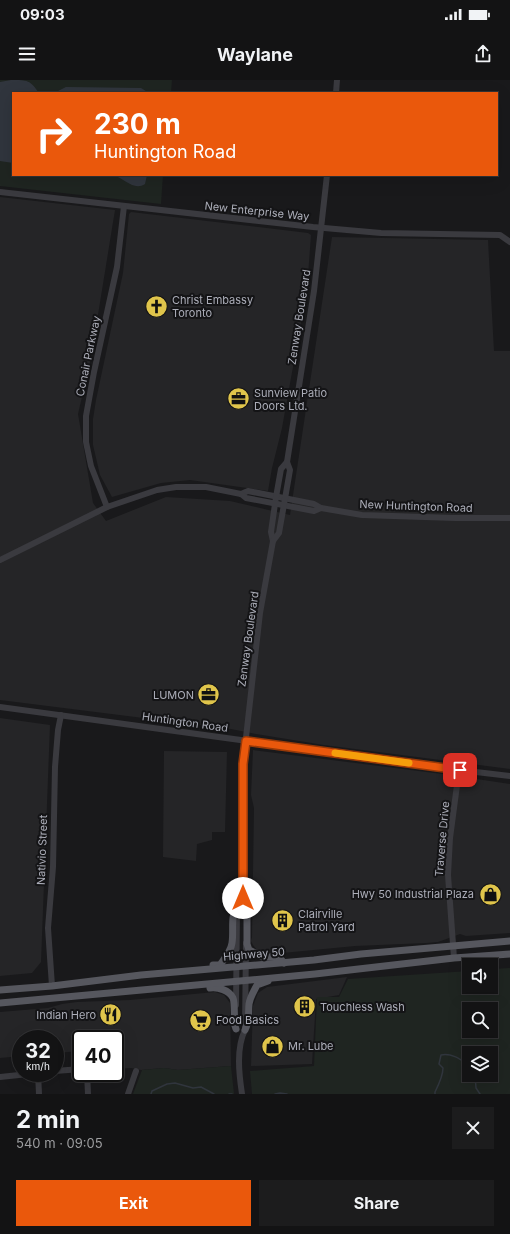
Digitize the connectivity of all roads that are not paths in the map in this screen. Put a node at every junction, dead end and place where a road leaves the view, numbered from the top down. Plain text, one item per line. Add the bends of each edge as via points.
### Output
1 (337, 80) edge
2 (336, 92) edge
3 (327, 176) edge
4 (0, 192) edge
5 (124, 206) junction
6 (321, 227) junction
7 (510, 242) edge
8 (287, 462) junction
9 (276, 500) junction
10 (284, 502) junction
11 (107, 507) junction
12 (510, 518) edge
13 (274, 541) junction
14 (0, 560) edge
15 (0, 707) edge
16 (61, 715) junction
17 (246, 741) junction
18 (460, 770) junction
19 (510, 776) edge
20 (243, 898) junction
21 (237, 906) junction
22 (246, 906) junction
23 (510, 941) edge
24 (453, 946) junction
25 (510, 954) edge
26 (454, 958) junction
27 (284, 963) junction
28 (245, 966) junction
29 (236, 967) junction
30 (189, 972) junction
31 (283, 977) junction
32 (245, 981) junction
33 (236, 982) junction
34 (52, 986) junction
35 (174, 987) junction
36 (0, 990) edge
37 (0, 1003) edge
38 (236, 1029) junction
39 (245, 1030) junction
40 (241, 1037) junction
41 (136, 1071) dead end
42 (12, 1076) edge
43 (0, 1077) edge
44 (38, 1082) edge
45 (87, 1082) edge
46 (39, 1094) edge
47 (88, 1094) edge
48 (128, 1094) edge
49 (242, 1094) edge

1 - 2 street
3 - 6 street, Zenway Boulevard
4 - 5 street, New Enterprise Way
5 - 6 street, New Enterprise Way
5 - 11 street, Conair Parkway via 117,267 86,416 86,442 91,466
6 - 7 street, New Enterprise Way via 381,232 500,235
6 - 8 street, Zenway Boulevard via 314,291
8 - 9 street, Zenway Boulevard via 281,469
8 - 10 street, Zenway Boulevard via 290,470
9 - 10 street, New Huntington Road
9 - 11 street, New Huntington Road via 246,498 241,494 206,487 174,487
9 - 13 street, Zenway Boulevard via 270,532
10 - 12 street, New Huntington Road via 314,504 321,508 362,515
10 - 13 street, Zenway Boulevard
11 - 14 street, New Huntington Road
13 - 17 street, Zenway Boulevard via 260,613
15 - 16 street, Huntington Road
16 - 17 street, Huntington Road
16 - 34 street, Nativio Street via 55,767 53,867 48,928
17 - 18 street, Huntington Road
17 - 20 street, Zenway Boulevard via 243,764
18 - 19 street, Huntington Road
18 - 24 street, Traverse Drive via 450,838 448,875
20 - 21 street
20 - 22 street
21 - 29 street
21 - 30 main road via 233,912 232,944 228,954 220,965 194,967
22 - 27 main road via 249,950 263,957 279,957
22 - 28 street
23 - 24 main road, Highway 50
24 - 26 street, Traverse Drive
24 - 27 main road, Highway 50
25 - 26 main road
26 - 31 main road
27 - 28 main road, Highway 50
28 - 29 main road, Highway 50
28 - 32 street
29 - 30 main road, Highway 50
29 - 33 street
30 - 34 main road, Highway 50
31 - 32 main road
31 - 39 main road via 257,985 249,1003 249,1023
32 - 33 main road
32 - 39 street
33 - 35 main road
33 - 38 street
34 - 36 main road, Highway 50
35 - 37 main road
35 - 38 main road via 193,990 217,987 229,993 233,998
38 - 40 street
39 - 40 street
40 - 49 street via 239,1057
41 - 48 street
42 - 43 street
44 - 46 street
45 - 47 street

